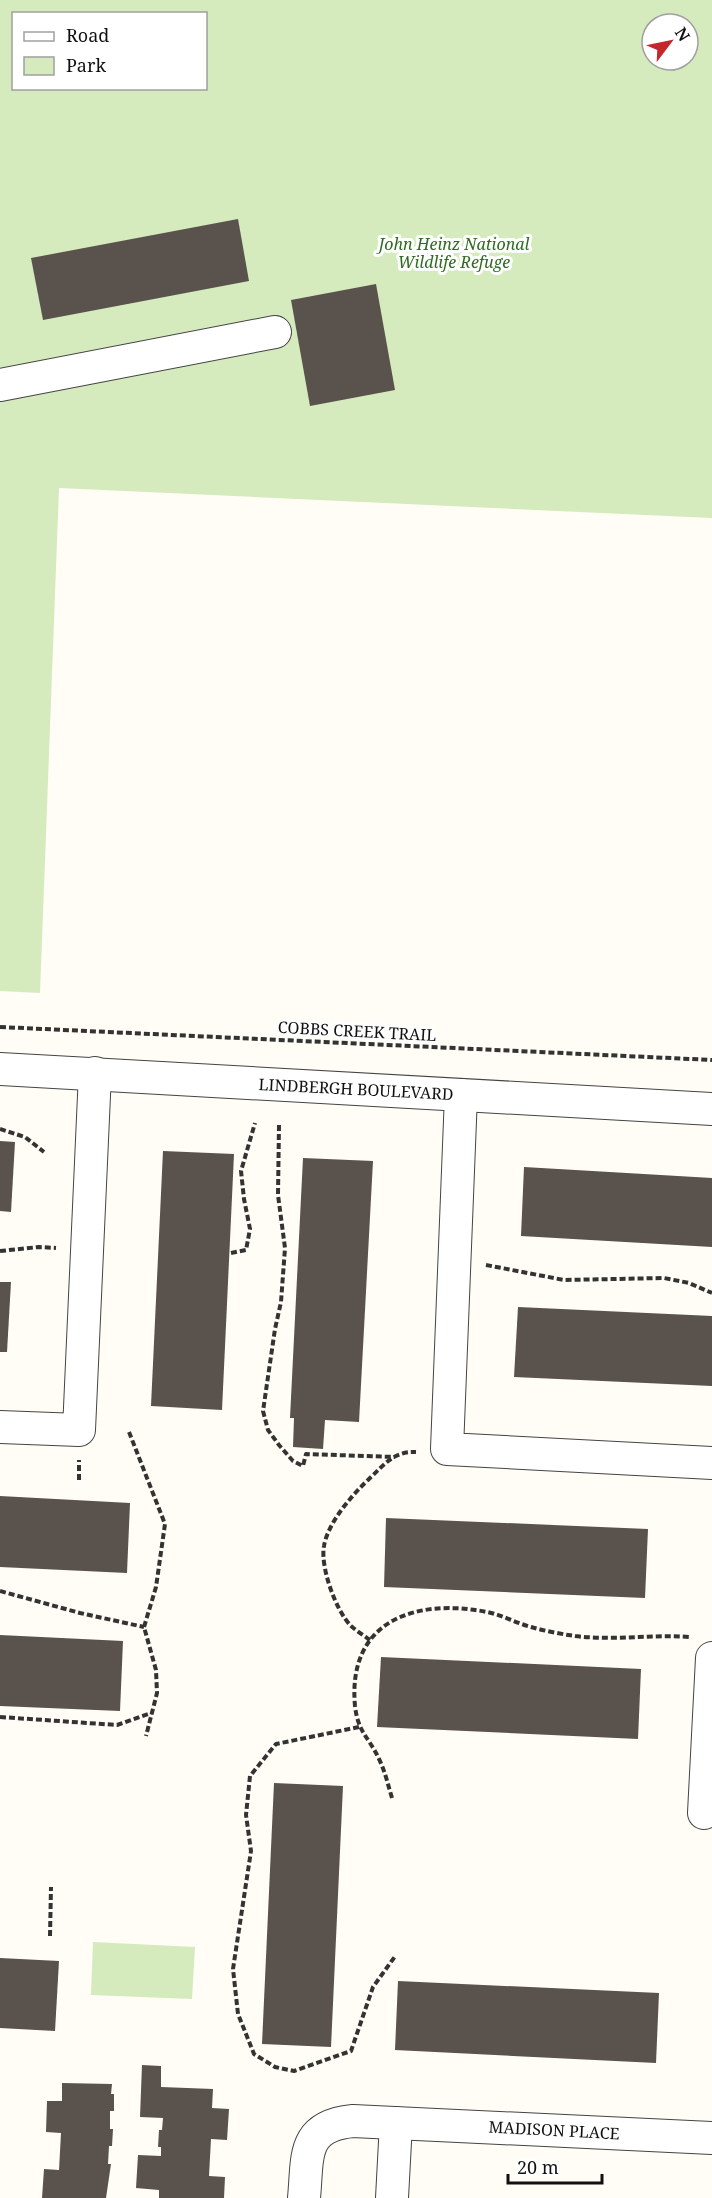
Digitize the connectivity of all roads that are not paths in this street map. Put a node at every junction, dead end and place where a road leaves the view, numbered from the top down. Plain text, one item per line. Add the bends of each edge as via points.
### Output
1 (275, 332) dead end
2 (0, 385) edge
3 (0, 1069) edge
4 (95, 1073) junction
5 (461, 1095) junction
6 (712, 1109) edge
7 (0, 1427) edge
8 (712, 1463) edge
9 (712, 1658) edge
10 (712, 1663) edge
11 (704, 1813) dead end
12 (396, 2123) junction
13 (712, 2138) edge
14 (304, 2198) edge
15 (392, 2198) edge

1 - 2 street
3 - 4 street, LINDBERGH BOULEVARD
4 - 5 street, LINDBERGH BOULEVARD
4 - 7 street via 80,1430
5 - 6 street, LINDBERGH BOULEVARD
5 - 8 street via 447,1449
9 - 10 street
10 - 11 street
12 - 13 street, MADISON PLACE
12 - 14 street, MADISON PLACE via 338,2122 314,2137 308,2151
12 - 15 street

